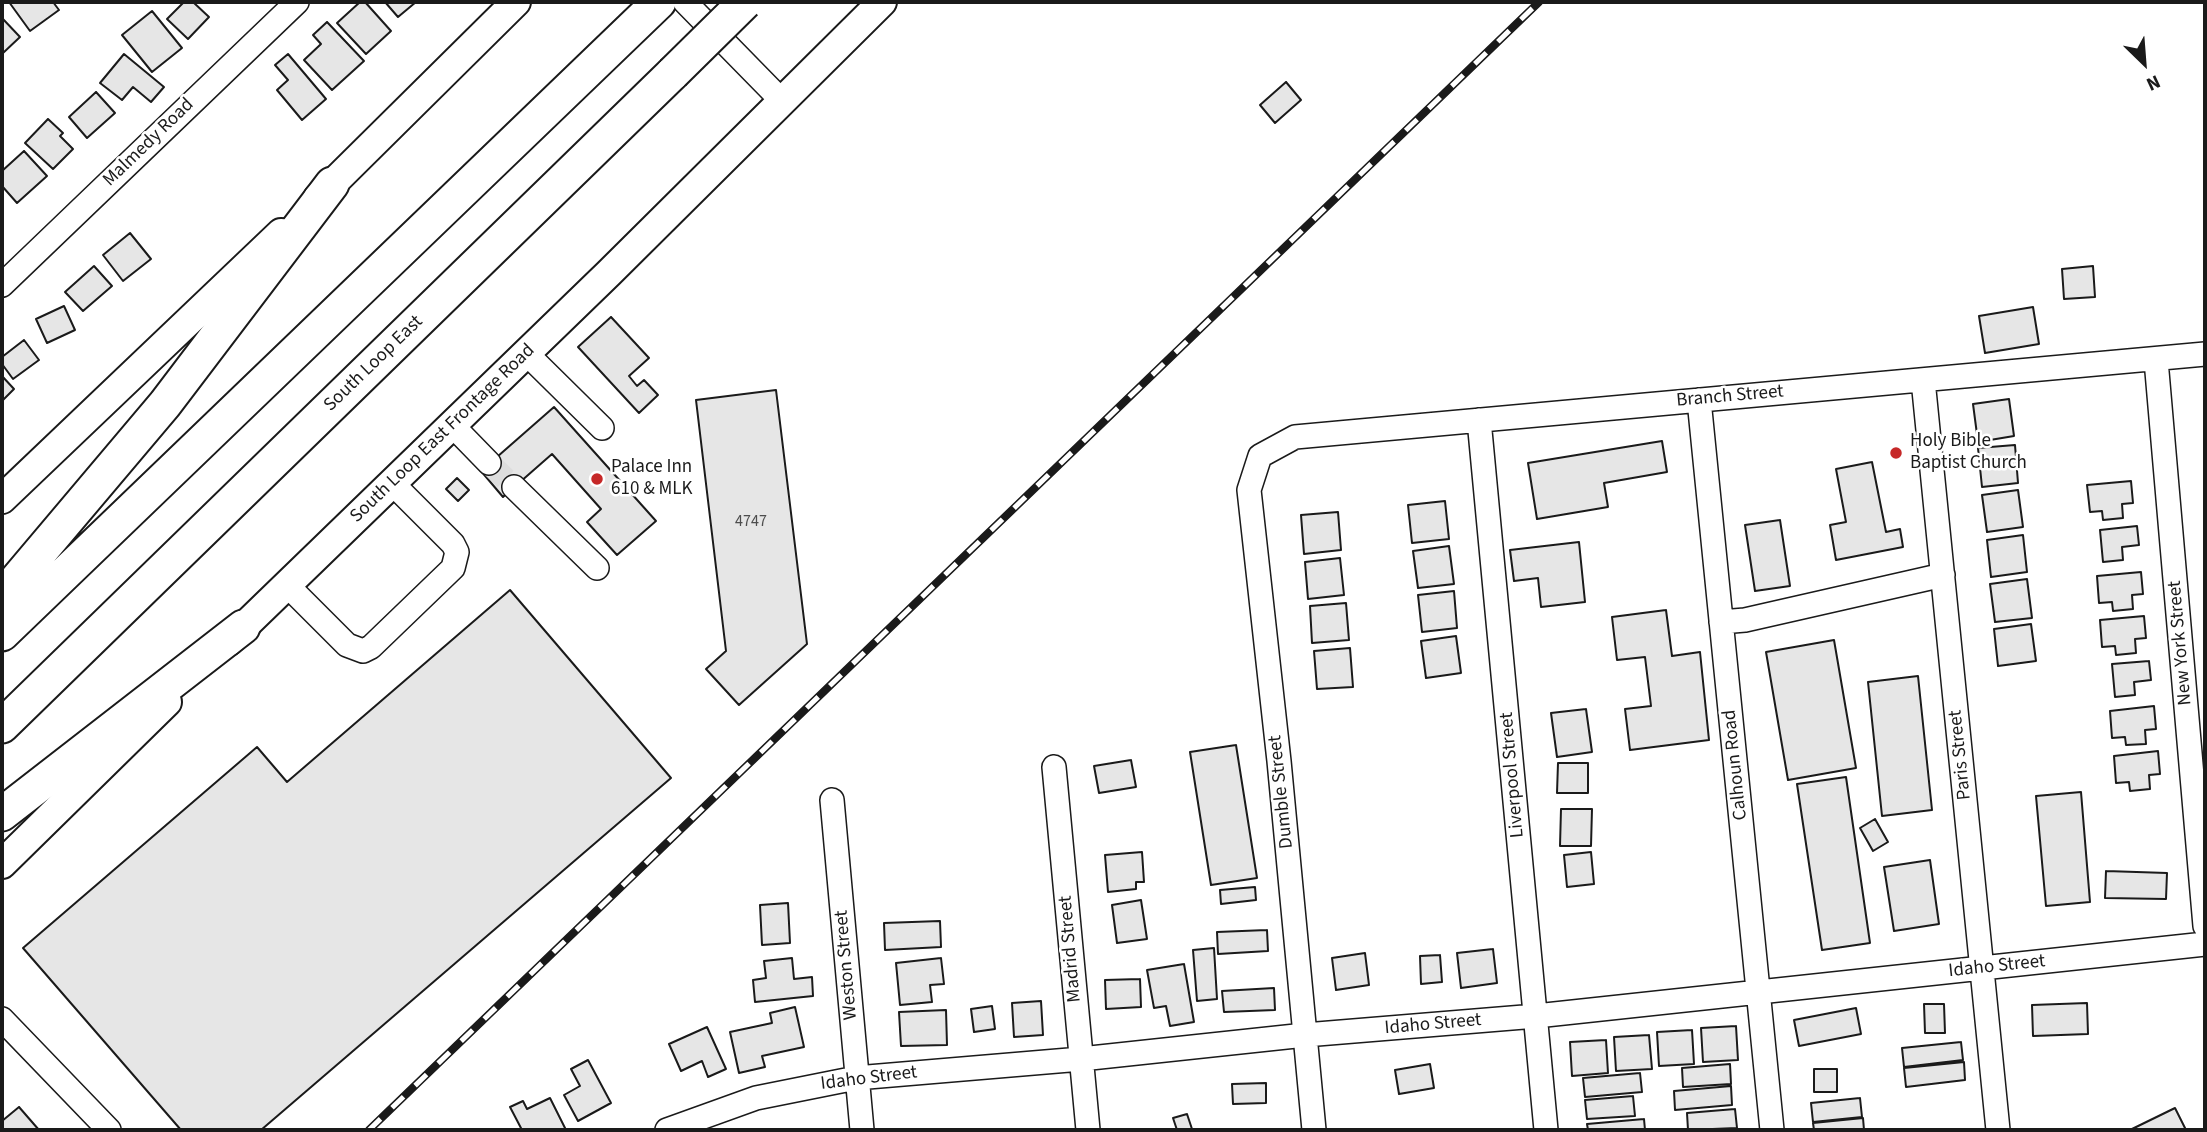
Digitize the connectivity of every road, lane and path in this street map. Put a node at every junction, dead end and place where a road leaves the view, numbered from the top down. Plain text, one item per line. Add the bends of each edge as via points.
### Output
1 (297, 2) edge
2 (516, 2) edge
3 (659, 2) edge
4 (685, 2) edge
5 (745, 2) edge
6 (882, 2) edge
7 (783, 102) junction
8 (332, 184) junction
9 (2, 285) edge
10 (526, 353) junction
11 (2205, 354) edge
12 (2156, 360) junction
13 (1923, 380) junction
14 (1699, 400) junction
15 (1479, 420) junction
16 (452, 425) junction
17 (601, 428) dead end
18 (1260, 456) joint
19 (489, 463) tunnel mouth
20 (392, 483) junction
21 (514, 488) tunnel mouth
22 (2, 499) edge
23 (597, 568) dead end
24 (1943, 575) junction
25 (287, 585) junction
26 (2, 597) edge
27 (1721, 622) junction
28 (243, 626) junction
29 (2, 634) edge
30 (2, 726) edge
31 (1054, 767) dead end
32 (832, 800) dead end
33 (2, 814) edge
34 (2, 864) edge
35 (2205, 926) edge
36 (2205, 944) edge
37 (1983, 968) junction
38 (1758, 991) junction
39 (1536, 1016) junction
40 (2, 1019) edge
41 (1305, 1035) junction
42 (1081, 1059) junction
43 (856, 1078) junction
44 (109, 1130) edge
45 (667, 1130) edge
46 (862, 1130) edge
47 (1088, 1130) edge
48 (1314, 1130) edge
49 (1546, 1130) edge
50 (1772, 1130) edge
51 (1998, 1130) edge

1 - 9 street, Malmedy Road
2 - 8 main road
3 - 29 highway
4 - 7 street
5 - 30 highway, South Loop East, bridge
6 - 7 main road, South Loop East Frontage Road
7 - 10 main road, South Loop East Frontage Road
8 - 22 main road
8 - 26 highway via 165,404
10 - 16 main road, South Loop East Frontage Road
10 - 17 street
11 - 12 street, Branch Street
12 - 13 street, Branch Street
12 - 35 street, New York Street
13 - 14 street, Branch Street
13 - 24 street, Paris Street
14 - 15 street, Branch Street
14 - 27 street, Calhoun Road
15 - 18 street, Branch Street via 1295,437
15 - 39 street, Liverpool Street
16 - 19 street
16 - 20 main road, South Loop East Frontage Road
18 - 41 street, Dumble Street via 1249,490
20 - 25 main road, South Loop East Frontage Road
20 - 25 street via 453,544 457,552 453,568 444,577 363,651 347,645
21 - 23 street
24 - 27 street
24 - 37 street, Paris Street
25 - 28 main road, South Loop East Frontage Road
27 - 38 street, Calhoun Road
28 - 33 highway
28 - 34 main road, South Loop East Frontage Road
31 - 42 street, Madrid Street
32 - 43 street, Weston Street
36 - 37 street, Idaho Street
37 - 38 street, Idaho Street
37 - 51 street, Paris Street
38 - 39 street, Idaho Street
38 - 50 street, Calhoun Road
39 - 41 street, Idaho Street
39 - 49 street, Liverpool Street
40 - 44 street
41 - 42 street, Idaho Street
41 - 48 street, Dumble Street
42 - 43 street, Idaho Street
42 - 47 street, Madrid Street
43 - 45 street, Idaho Street via 756,1098
43 - 46 street, Weston Street

